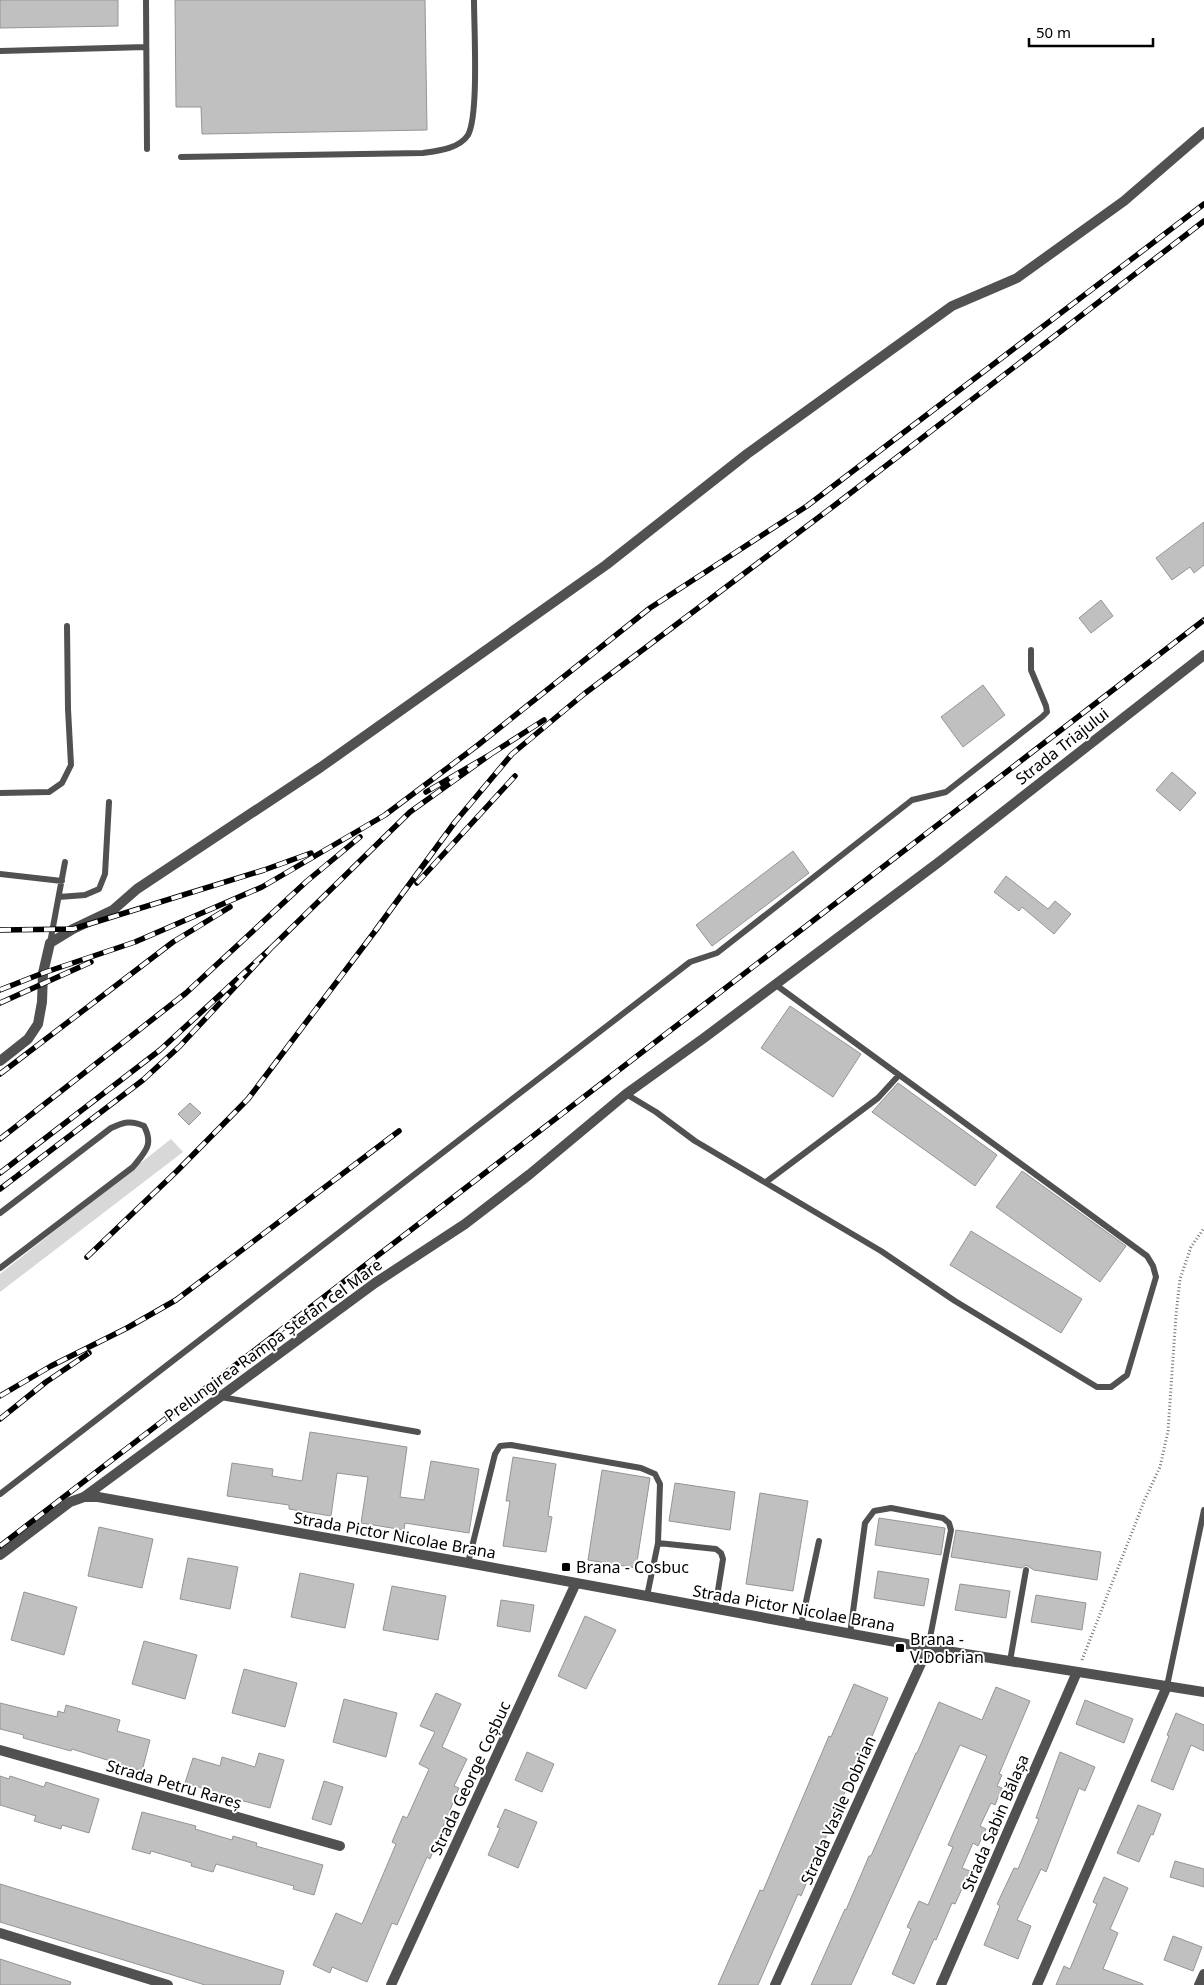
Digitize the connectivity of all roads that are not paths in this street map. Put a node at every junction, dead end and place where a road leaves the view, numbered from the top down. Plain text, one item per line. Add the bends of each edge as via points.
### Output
1 (146, 0) edge
2 (474, 0) edge
3 (146, 48) junction
4 (0, 51) edge
5 (1204, 132) edge
6 (147, 149) dead end
7 (181, 157) dead end
8 (67, 626) dead end
9 (1031, 650) dead end
10 (1204, 654) edge
11 (0, 793) edge
12 (109, 802) dead end
13 (65, 862) dead end
14 (0, 874) edge
15 (62, 881) junction
16 (59, 897) junction
17 (50, 943) junction
18 (776, 985) junction
19 (0, 1061) edge
20 (899, 1075) junction
21 (626, 1094) junction
22 (766, 1182) junction
23 (0, 1213) edge
24 (0, 1268) edge
25 (221, 1397) junction
26 (418, 1432) dead end
27 (0, 1494) edge
28 (84, 1497) junction
29 (1204, 1510) edge
30 (819, 1541) dead end
31 (658, 1543) junction
32 (0, 1555) edge
33 (468, 1563) junction
34 (1026, 1570) dead end
35 (576, 1583) junction
36 (647, 1596) junction
37 (716, 1609) junction
38 (801, 1625) junction
39 (850, 1634) junction
40 (928, 1648) junction
41 (1010, 1661) junction
42 (1077, 1672) junction
43 (1167, 1686) junction
44 (1204, 1692) edge
45 (0, 1750) edge
46 (340, 1846) dead end
47 (0, 1933) edge
48 (1204, 1974) edge
49 (168, 1985) edge
50 (391, 1985) edge
51 (776, 1985) edge
52 (941, 1985) edge
53 (1037, 1985) edge
54 (1199, 1985) edge

1 - 3 lane
2 - 7 lane via 472,119 468,135 457,144 441,151 423,153
3 - 4 lane
3 - 6 lane
5 - 17 street via 1124,200 1018,278 952,306 747,454 590,576 321,767 137,889 113,910
8 - 11 lane via 71,765 62,783 49,792
9 - 27 lane via 1031,670 1047,712 1042,717 946,792 912,800 717,953 690,962
10 - 18 street, Strada Triajului
12 - 16 lane via 105,874 99,888 85,895
13 - 15 lane
14 - 15 lane
15 - 16 lane
16 - 17 lane
17 - 19 street via 43,972 38,1024 28,1039
18 - 20 lane
18 - 21 street, Prelungirea Rampa Ștefan cel Mare
20 - 22 lane via 878,1098
20 - 22 lane via 1147,1256 1156,1277 1127,1375 1111,1387 1097,1387
21 - 22 lane via 695,1141
21 - 25 street, Prelungirea Rampa Ștefan cel Mare via 465,1224 375,1283
23 - 24 lane via 111,1128 122,1122 134,1121 144,1126 149,1145 133,1167
25 - 26 lane
25 - 28 street, Prelungirea Rampa Ștefan cel Mare
28 - 32 street, Prelungirea Rampa Ștefan cel Mare via 70,1502
28 - 33 street, Strada Pictor Nicolae Brana via 115,1499
29 - 43 lane
30 - 38 lane
31 - 33 lane via 660,1484 655,1474 641,1468 511,1445 500,1446 494,1454
31 - 36 lane
31 - 37 lane via 716,1549 720,1553 723,1559
33 - 35 street, Strada Pictor Nicolae Brana
34 - 41 lane
35 - 36 street, Strada Pictor Nicolae Brana
35 - 50 street, Strada George Coșbuc
36 - 37 street, Strada Pictor Nicolae Brana
37 - 38 street, Strada Pictor Nicolae Brana
38 - 39 street, Strada Pictor Nicolae Brana
39 - 40 street, Strada Pictor Nicolae Brana
39 - 40 lane via 865,1523 874,1511 891,1508 943,1518 951,1530
40 - 41 street, Strada Pictor Nicolae Brana
40 - 51 street, Strada Vasile Dobrian
41 - 42 street, Strada Pictor Nicolae Brana
42 - 43 street, Strada Pictor Nicolae Brana
42 - 52 street, Strada Sabin Bălașa
43 - 44 street, Strada Pictor Nicolae Brana
43 - 53 street
45 - 46 street, Strada Petru Rareș
47 - 49 street
48 - 54 street

